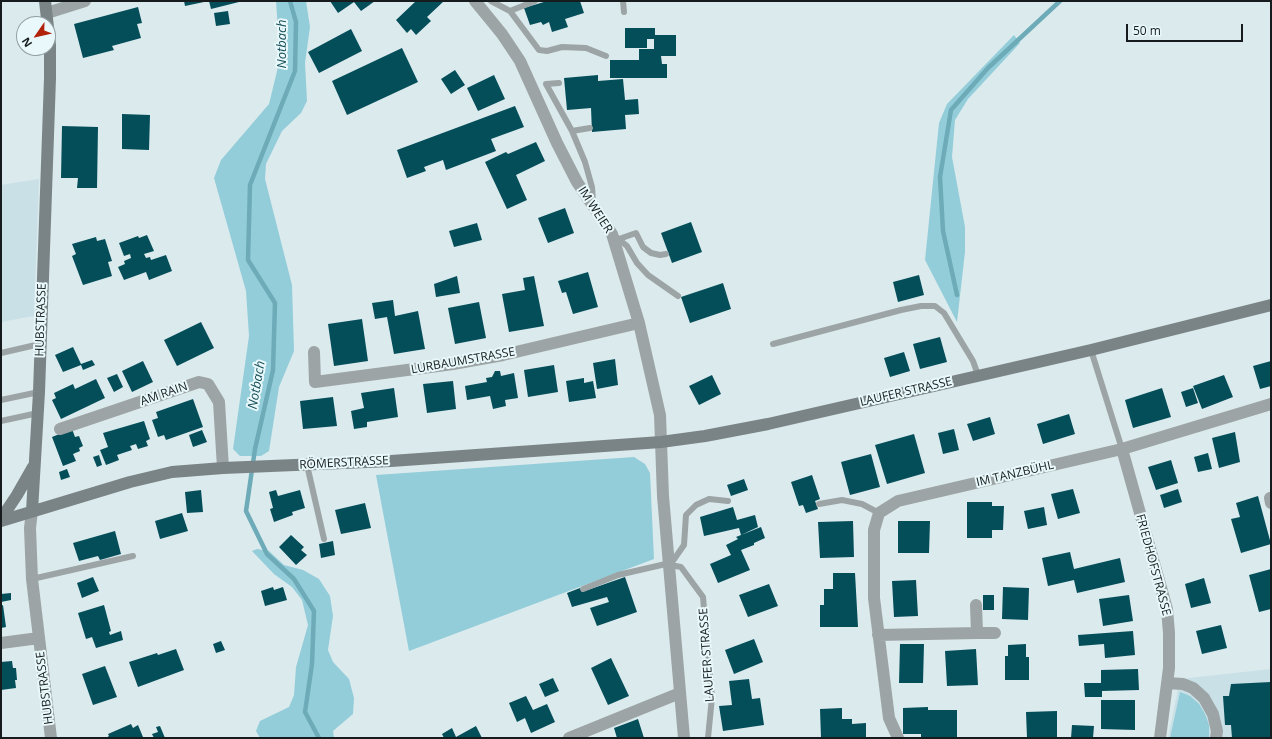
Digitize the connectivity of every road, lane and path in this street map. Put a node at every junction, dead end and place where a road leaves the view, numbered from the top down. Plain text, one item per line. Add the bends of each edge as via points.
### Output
1 (45, 1) edge
2 (85, 1) edge
3 (475, 1) edge
4 (491, 1) edge
5 (535, 1) edge
6 (623, 1) edge
7 (510, 11) junction
8 (624, 12) dead end
9 (47, 13) junction
10 (606, 56) dead end
11 (559, 83) dead end
12 (590, 128) dead end
13 (572, 131) junction
14 (594, 207) junction
15 (615, 237) junction
16 (666, 254) dead end
17 (678, 296) dead end
18 (1271, 305) edge
19 (638, 323) junction
20 (40, 344) junction
21 (773, 344) dead end
22 (1091, 350) junction
23 (314, 352) dead end
24 (1, 353) edge
25 (978, 375) junction
26 (40, 392) junction
27 (1, 400) edge
28 (1271, 404) edge
29 (38, 413) junction
30 (1, 421) edge
31 (60, 429) dead end
32 (661, 442) junction
33 (1122, 449) junction
34 (34, 465) junction
35 (307, 465) junction
36 (223, 468) junction
37 (728, 501) dead end
38 (819, 504) dead end
39 (32, 511) junction
40 (878, 513) junction
41 (1, 520) edge
42 (324, 539) dead end
43 (133, 556) dead end
44 (670, 564) junction
45 (32, 579) junction
46 (583, 589) dead end
47 (976, 605) dead end
48 (977, 633) junction
49 (995, 633) dead end
50 (878, 635) junction
51 (39, 638) junction
52 (1, 643) edge
53 (1167, 682) junction
54 (680, 693) junction
55 (51, 738) edge
56 (569, 738) edge
57 (684, 738) edge
58 (708, 738) edge
59 (898, 738) edge
60 (1160, 738) edge
61 (1216, 738) edge

1 - 9 main road, HUBSTRASSE
2 - 9 street
3 - 14 street, IM WEIER via 520,61 557,143 577,182
4 - 7 lane
5 - 7 lane
6 - 8 lane
7 - 10 lane via 539,50 586,48
9 - 20 main road, HUBSTRASSE via 50,78
11 - 13 lane via 546,84
12 - 13 lane
13 - 14 lane via 592,187
14 - 15 street, IM WEIER
15 - 16 lane via 636,233 651,253
15 - 17 lane via 627,246 648,275
15 - 19 street, IM WEIER
18 - 22 main road, LAUFER STRASSE
19 - 23 street, LURBAUMSTRASSE via 503,355 315,382
19 - 32 street, IM WEIER via 656,393
20 - 24 lane
20 - 26 main road, HUBSTRASSE
21 - 25 lane via 901,310 935,306 944,313 973,361
22 - 25 main road, LAUFER STRASSE
22 - 33 lane
25 - 32 main road, LAUFER STRASSE via 768,424
26 - 27 lane
26 - 29 main road, HUBSTRASSE
28 - 33 street, IM TANZBÜHL
29 - 30 lane
29 - 34 main road, HUBSTRASSE
31 - 36 street, AM RAIN via 199,382 208,384 219,402
32 - 35 main road, RÖMERSTRASSE
32 - 44 street
33 - 40 street, IM TANZBÜHL via 898,501
33 - 53 street, FRIEDHOFSTRASSE via 1167,609
34 - 39 main road, HUBSTRASSE
34 - 41 main road
35 - 36 main road, RÖMERSTRASSE
35 - 42 lane
36 - 39 main road, RÖMERSTRASSE via 172,472 144,478
37 - 44 lane via 709,499 696,505 686,515 684,545
38 - 40 lane via 842,500 862,504
39 - 41 main road, RÖMERSTRASSE
39 - 45 street, HUBSTRASSE
40 - 50 street via 874,530 874,598
43 - 45 lane
44 - 46 lane via 618,575
44 - 54 street
44 - 58 lane, LAUFER STRASSE via 681,567 704,597 712,697
45 - 51 street, HUBSTRASSE
47 - 48 street
48 - 49 street
48 - 50 street
50 - 59 street via 889,718
51 - 52 street, HUBSTRASSE
51 - 55 street, HUBSTRASSE
53 - 60 street, FRIEDHOFSTRASSE
53 - 61 street via 1188,686 1204,698 1213,714
54 - 56 street
54 - 57 street

